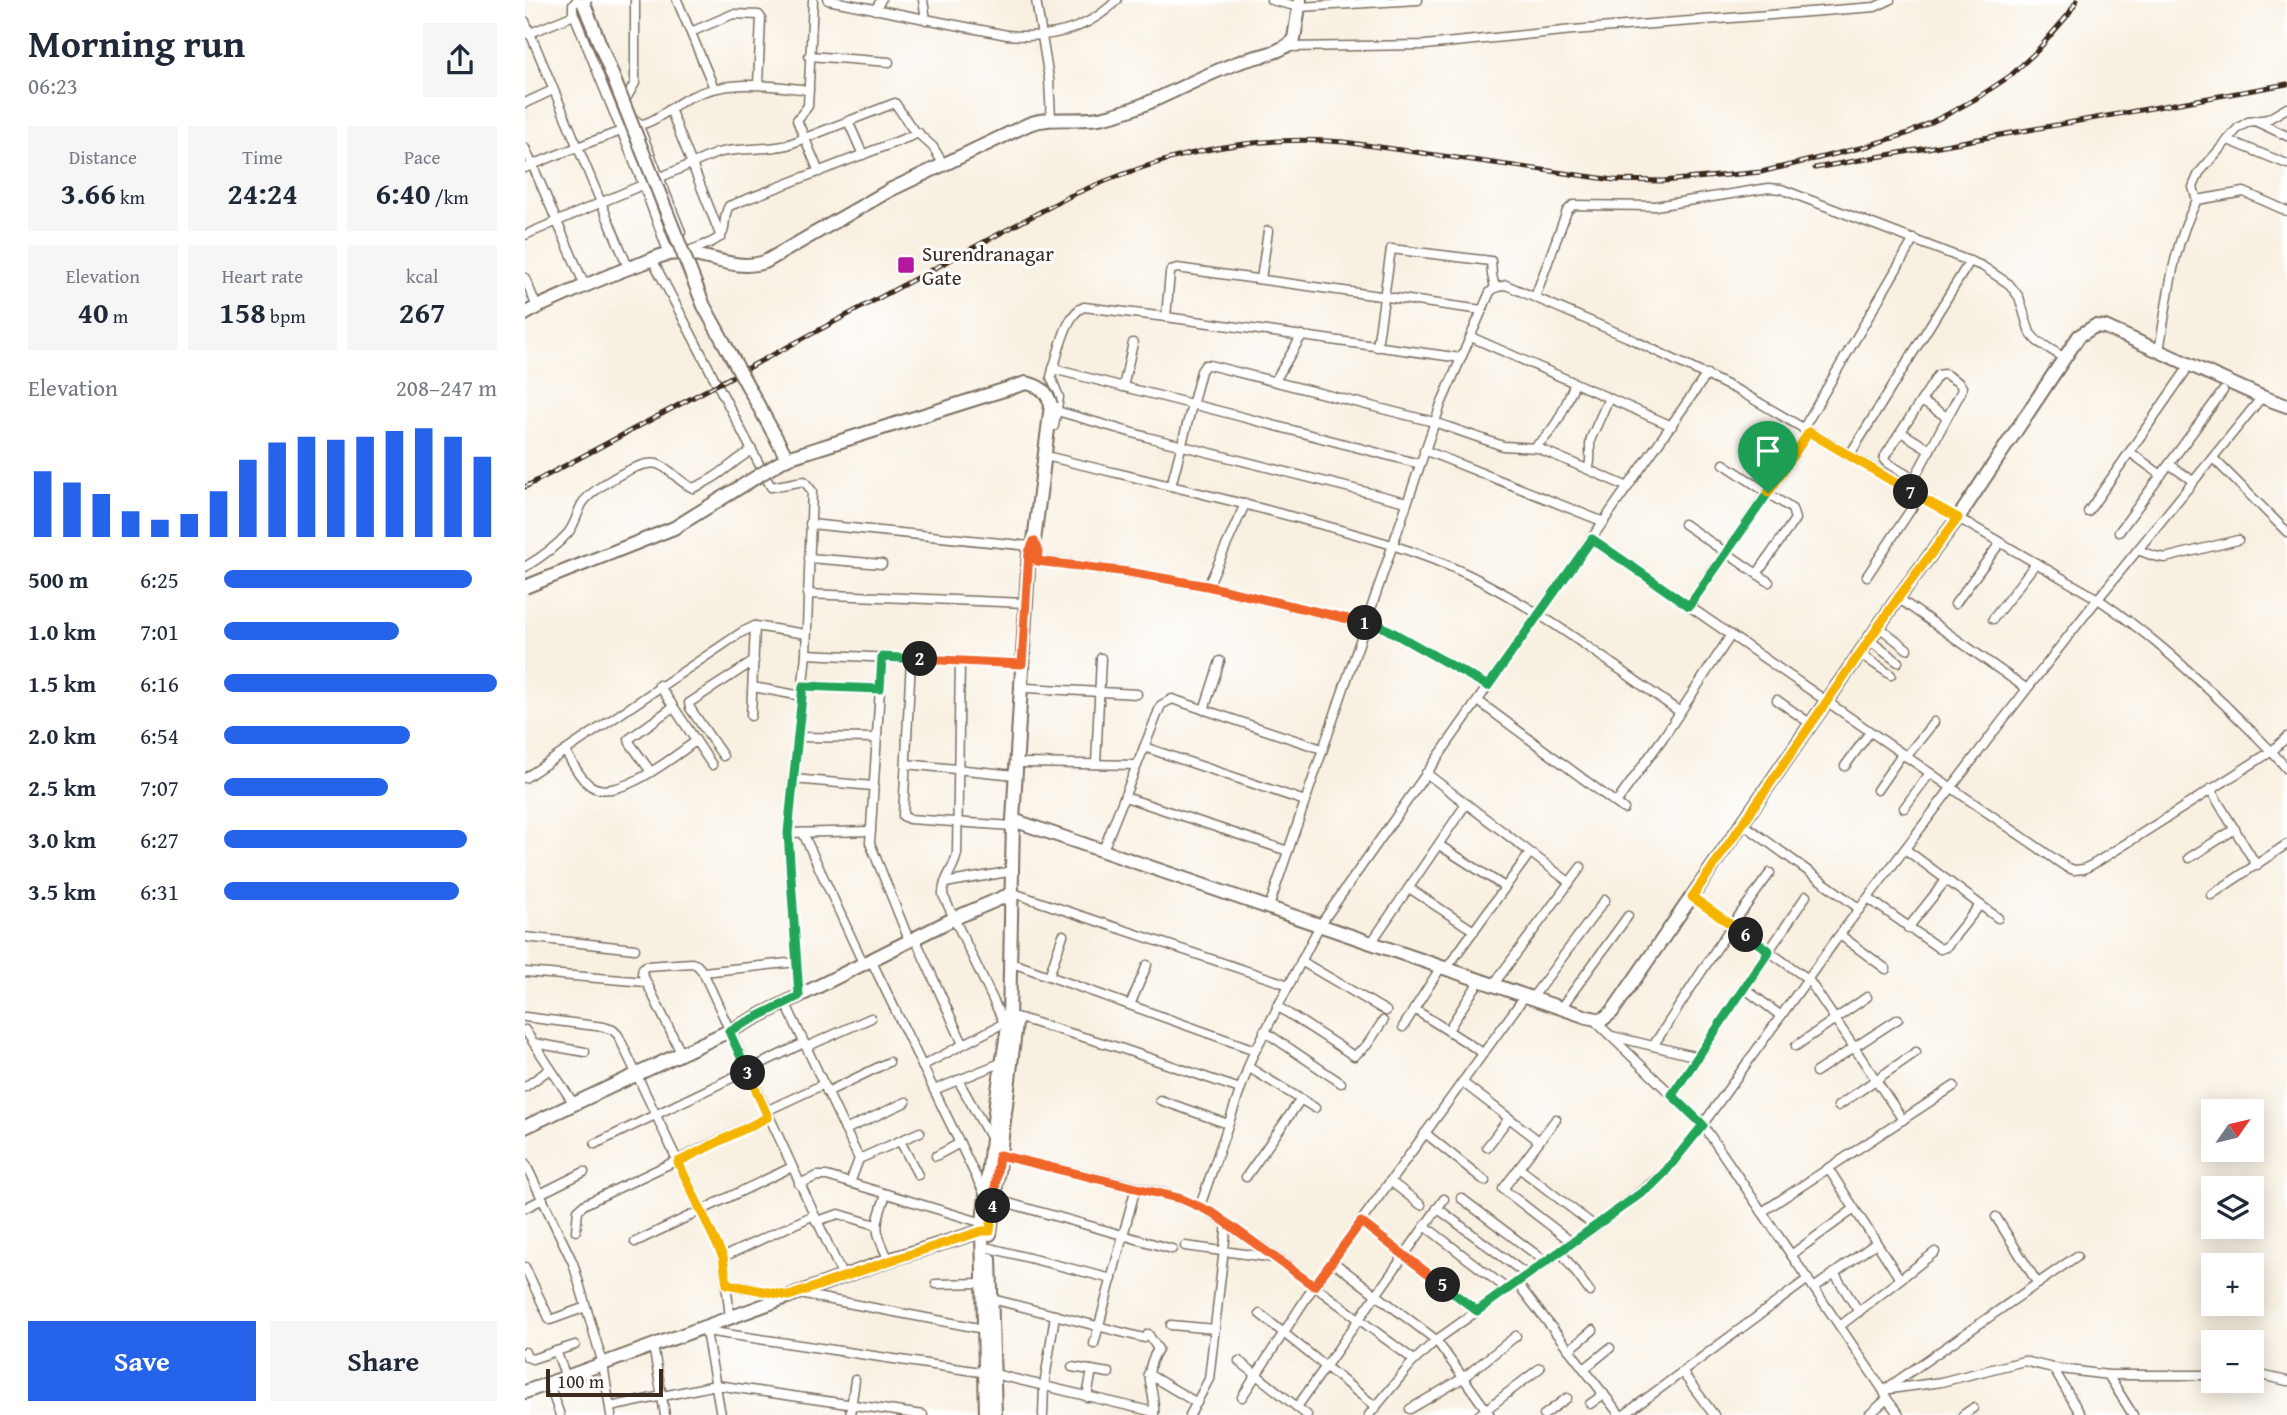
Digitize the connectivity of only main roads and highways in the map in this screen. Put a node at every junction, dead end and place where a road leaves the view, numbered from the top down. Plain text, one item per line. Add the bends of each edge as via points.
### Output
1 (582, 1) edge
2 (1300, 3) edge
3 (525, 314) edge
4 (2287, 406) edge
5 (787, 458) junction
6 (1034, 545) junction
7 (525, 587) edge
8 (1016, 823) junction
9 (1017, 894) junction
10 (525, 1127) edge
11 (989, 1197) junction
12 (985, 1228) junction
13 (990, 1374) junction
14 (525, 1392) edge
15 (986, 1415) edge
16 (995, 1415) edge

1 - 5 main road, bridge via 704,306
2 - 3 main road via 1294,39 1287,47 1114,115 1029,124 890,190 765,262 737,266 689,253 669,254 628,267
4 - 8 main road via 2105,327 2095,326 2079,335 1958,518 1878,626 1612,1012 1602,1020
5 - 6 main road, bridge via 1026,383 1036,385 1054,408
5 - 7 main road, bridge via 674,528
6 - 8 main road via 1022,664
6 - 8 main road via 1037,561 1024,763
8 - 9 main road
8 - 9 main road via 1013,871
9 - 10 main road via 955,918
9 - 11 main road
9 - 11 main road via 1016,1017 999,1155
11 - 12 main road
12 - 13 main road via 992,1300
12 - 13 main road via 982,1283
12 - 14 main road
13 - 15 main road
13 - 16 main road

